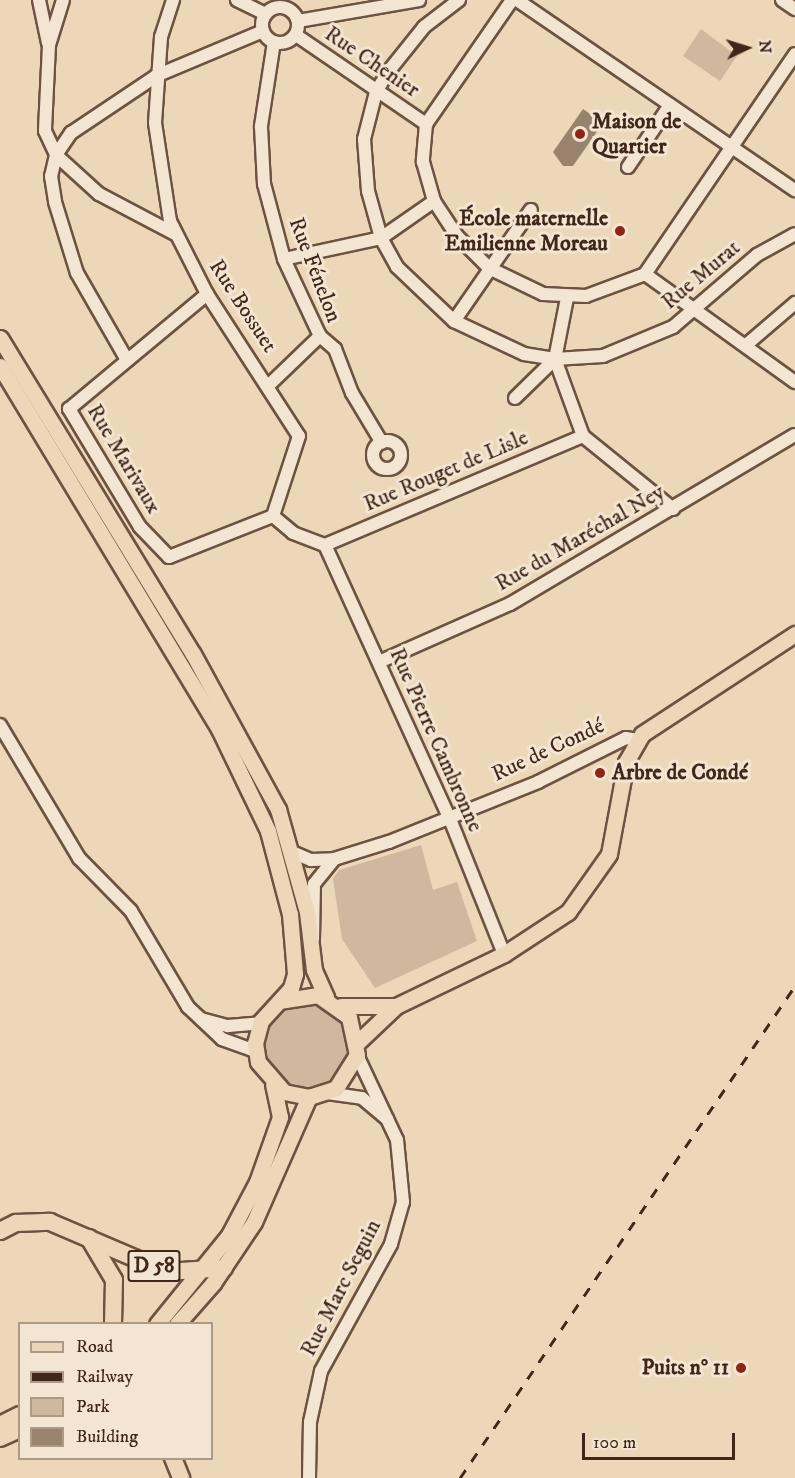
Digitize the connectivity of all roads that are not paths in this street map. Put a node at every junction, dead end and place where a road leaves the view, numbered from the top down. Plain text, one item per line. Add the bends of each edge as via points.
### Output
1 (39, 0) edge
2 (63, 0) edge
3 (173, 0) edge
4 (237, 0) edge
5 (419, 0) edge
6 (459, 0) edge
7 (512, 0) edge
8 (517, 0) edge
9 (782, 0) edge
10 (441, 4) edge
11 (293, 5) edge
12 (795, 9) edge
13 (266, 14) junction
14 (298, 21) junction
15 (263, 31) junction
16 (296, 35) junction
17 (274, 42) junction
18 (49, 45) junction
19 (795, 54) edge
20 (156, 76) junction
21 (376, 92) junction
22 (670, 105) junction
23 (426, 124) junction
24 (731, 146) junction
25 (56, 154) junction
26 (628, 166) dead end
27 (795, 190) edge
28 (434, 201) junction
29 (531, 210) dead end
30 (175, 234) junction
31 (795, 234) edge
32 (381, 238) junction
33 (284, 259) junction
34 (489, 268) junction
35 (645, 274) junction
36 (207, 294) junction
37 (567, 298) junction
38 (795, 303) edge
39 (697, 310) junction
40 (454, 321) junction
41 (320, 336) junction
42 (0, 338) edge
43 (746, 345) junction
44 (555, 359) junction
45 (127, 360) junction
46 (0, 366) edge
47 (795, 382) edge
48 (269, 384) junction
49 (515, 398) dead end
50 (795, 435) edge
51 (583, 436) junction
52 (382, 442) dead end
53 (673, 509) junction
54 (273, 516) junction
55 (325, 545) junction
56 (795, 634) edge
57 (379, 662) junction
58 (0, 725) edge
59 (637, 740) junction
60 (450, 819) junction
61 (292, 852) junction
62 (334, 859) junction
63 (312, 946) junction
64 (504, 954) junction
65 (326, 998) junction
66 (280, 1001) junction
67 (340, 1006) junction
68 (396, 1006) junction
69 (199, 1019) junction
70 (260, 1023) junction
71 (358, 1049) junction
72 (255, 1051) junction
73 (273, 1085) junction
74 (327, 1093) junction
75 (309, 1097) junction
76 (388, 1119) junction
77 (0, 1231) edge
78 (88, 1237) junction
79 (224, 1268) junction
80 (202, 1272) junction
81 (113, 1322) edge
82 (157, 1322) edge
83 (178, 1322) edge
84 (18, 1417) edge
85 (5, 1430) edge
86 (174, 1460) edge
87 (181, 1478) edge
88 (309, 1478) edge

1 - 18 street
2 - 18 street
3 - 20 street, Rue Bossuet
4 - 13 street
5 - 14 street
6 - 10 street, Rue Murat
7 - 23 street
8 - 22 street
9 - 12 street
10 - 21 street, Rue Murat
11 - 13 street via 280,6
11 - 14 street
13 - 15 street
14 - 16 street
15 - 17 street
15 - 20 street
16 - 17 street
16 - 21 street, Rue Chenier
17 - 33 street, Rue Fénelon via 263,99 261,157
18 - 25 street via 45,131
19 - 24 street
20 - 25 street via 71,133
20 - 30 street, Rue Bossuet via 159,168
21 - 23 street, Rue Chenier
21 - 32 street, Rue Murat via 364,167
22 - 24 street
22 - 26 street
23 - 28 street via 423,162
24 - 27 street
24 - 35 street
25 - 30 street via 99,194
25 - 45 street via 51,176 67,244 92,302
28 - 32 street
28 - 34 street via 456,236
29 - 34 street
30 - 36 street, Rue Bossuet
31 - 39 street, Rue Murat via 757,255
32 - 33 street
32 - 40 street, Rue Murat via 397,267
33 - 41 street, Rue Fénelon
34 - 37 street via 543,294
34 - 40 street
35 - 37 street via 628,284
35 - 39 street
36 - 45 street, Rue Marivaux
36 - 48 street, Rue Bossuet
37 - 44 street
38 - 43 street
39 - 43 street
39 - 44 street, Rue Murat via 630,348
40 - 44 street, Rue Murat via 502,347
41 - 48 street, Rue Fénelon
41 - 52 street via 335,349 352,393
42 - 61 main road via 244,742
43 - 47 street
44 - 49 street
44 - 51 street
45 - 54 street, Rue Marivaux via 69,409 140,527 169,557
46 - 66 main road via 249,785 290,914 295,974
48 - 54 street, Rue Bossuet via 299,436
50 - 53 street, Rue du Maréchal Ney
51 - 53 street
51 - 55 street, Rue Rouget de Lisle
53 - 57 street, Rue du Maréchal Ney via 484,618
54 - 55 street via 293,533
55 - 57 street, Rue Pierre Cambronne
56 - 59 main road, Rue de Condé via 653,723
57 - 60 street, Rue Pierre Cambronne
58 - 69 street via 79,858 131,911
59 - 60 street, Rue de Condé via 618,741
59 - 64 main road via 626,762 619,822 598,876 568,912
60 - 62 street, Rue de Condé
60 - 64 street, Rue Pierre Cambronne
61 - 62 street, Rue de Condé via 311,860
61 - 63 main road
62 - 63 street via 314,884
63 - 65 main road via 314,970
64 - 68 main road
65 - 66 main road via 295,995
65 - 67 main road
66 - 70 main road
67 - 68 main road
67 - 71 main road
68 - 71 main road
69 - 70 street via 228,1026
69 - 72 street via 222,1039
70 - 72 main road
71 - 74 main road via 350,1074
71 - 76 street, Rue Marc Seguin
72 - 73 main road
73 - 75 main road
73 - 80 main road, D 58 via 280,1117 267,1158 229,1235
74 - 75 main road
74 - 76 street via 362,1098
75 - 79 main road, D 58 via 297,1116 269,1192
76 - 88 street, Rue Marc Seguin via 404,1171 401,1215 321,1371 310,1422
77 - 78 highway via 16,1223 50,1222
78 - 80 highway, D 58 via 167,1272
78 - 81 highway via 114,1280
79 - 80 highway, D 58
79 - 83 main road, D 58
80 - 82 main road, D 58
84 - 85 highway
86 - 87 highway

